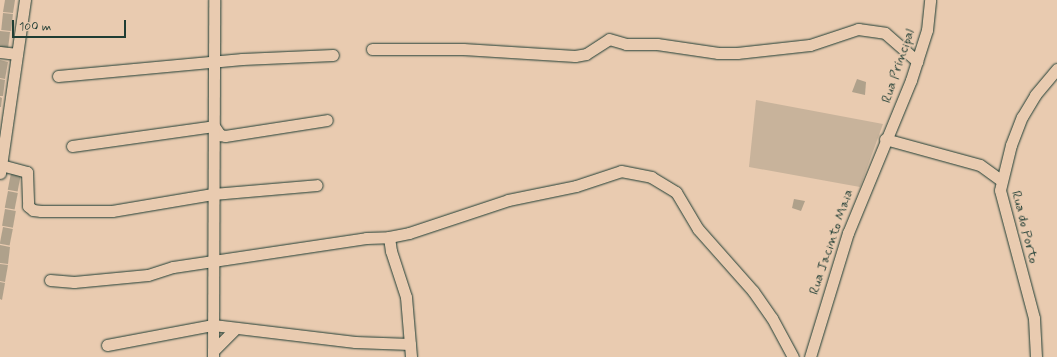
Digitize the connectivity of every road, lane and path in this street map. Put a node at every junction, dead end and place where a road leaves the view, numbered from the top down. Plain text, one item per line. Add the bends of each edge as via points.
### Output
1 (25, 0) edge
2 (214, 0) edge
3 (930, 0) edge
4 (372, 49) dead end
5 (0, 52) edge
6 (17, 54) junction
7 (333, 55) dead end
8 (213, 61) junction
9 (917, 61) junction
10 (1057, 69) edge
11 (58, 76) dead end
12 (327, 120) dead end
13 (214, 126) junction
14 (885, 139) junction
15 (72, 146) dead end
16 (1, 169) edge
17 (1002, 180) junction
18 (317, 185) dead end
19 (214, 194) junction
20 (389, 237) junction
21 (212, 262) junction
22 (50, 280) dead end
23 (213, 325) junction
24 (235, 329) junction
25 (410, 344) junction
26 (107, 346) dead end
27 (213, 354) edge
28 (411, 357) edge
29 (793, 357) edge
30 (810, 357) edge
31 (1036, 357) edge

1 - 6 street
2 - 8 street
3 - 9 street, Rua Principal via 929,18
4 - 9 street via 463,49 575,56 586,54 609,39 626,44 657,44 718,54 810,44 858,29 885,33
5 - 6 street
6 - 16 street
7 - 8 street
8 - 11 street
8 - 13 street
9 - 14 street, Rua Principal via 906,94
10 - 17 street, Rua do Porto via 1035,95 1022,117
12 - 13 street via 225,136
13 - 15 street
13 - 19 street
14 - 17 street via 980,165
14 - 30 street, Rua Jacinto Maia via 848,233
16 - 19 street via 27,172 26,199 33,210 112,211
17 - 31 street, Rua do Porto via 1002,203 1034,318
18 - 19 street
19 - 21 street
20 - 21 street via 366,238
20 - 25 street via 391,252 406,297
20 - 29 street via 508,200 576,186 611,173 621,171 651,176 676,192 698,229 753,291 772,318
21 - 22 street via 173,267 148,275 74,282
21 - 23 street
23 - 24 street
23 - 26 street
23 - 27 street
24 - 25 street via 348,341
24 - 27 street
25 - 28 street

